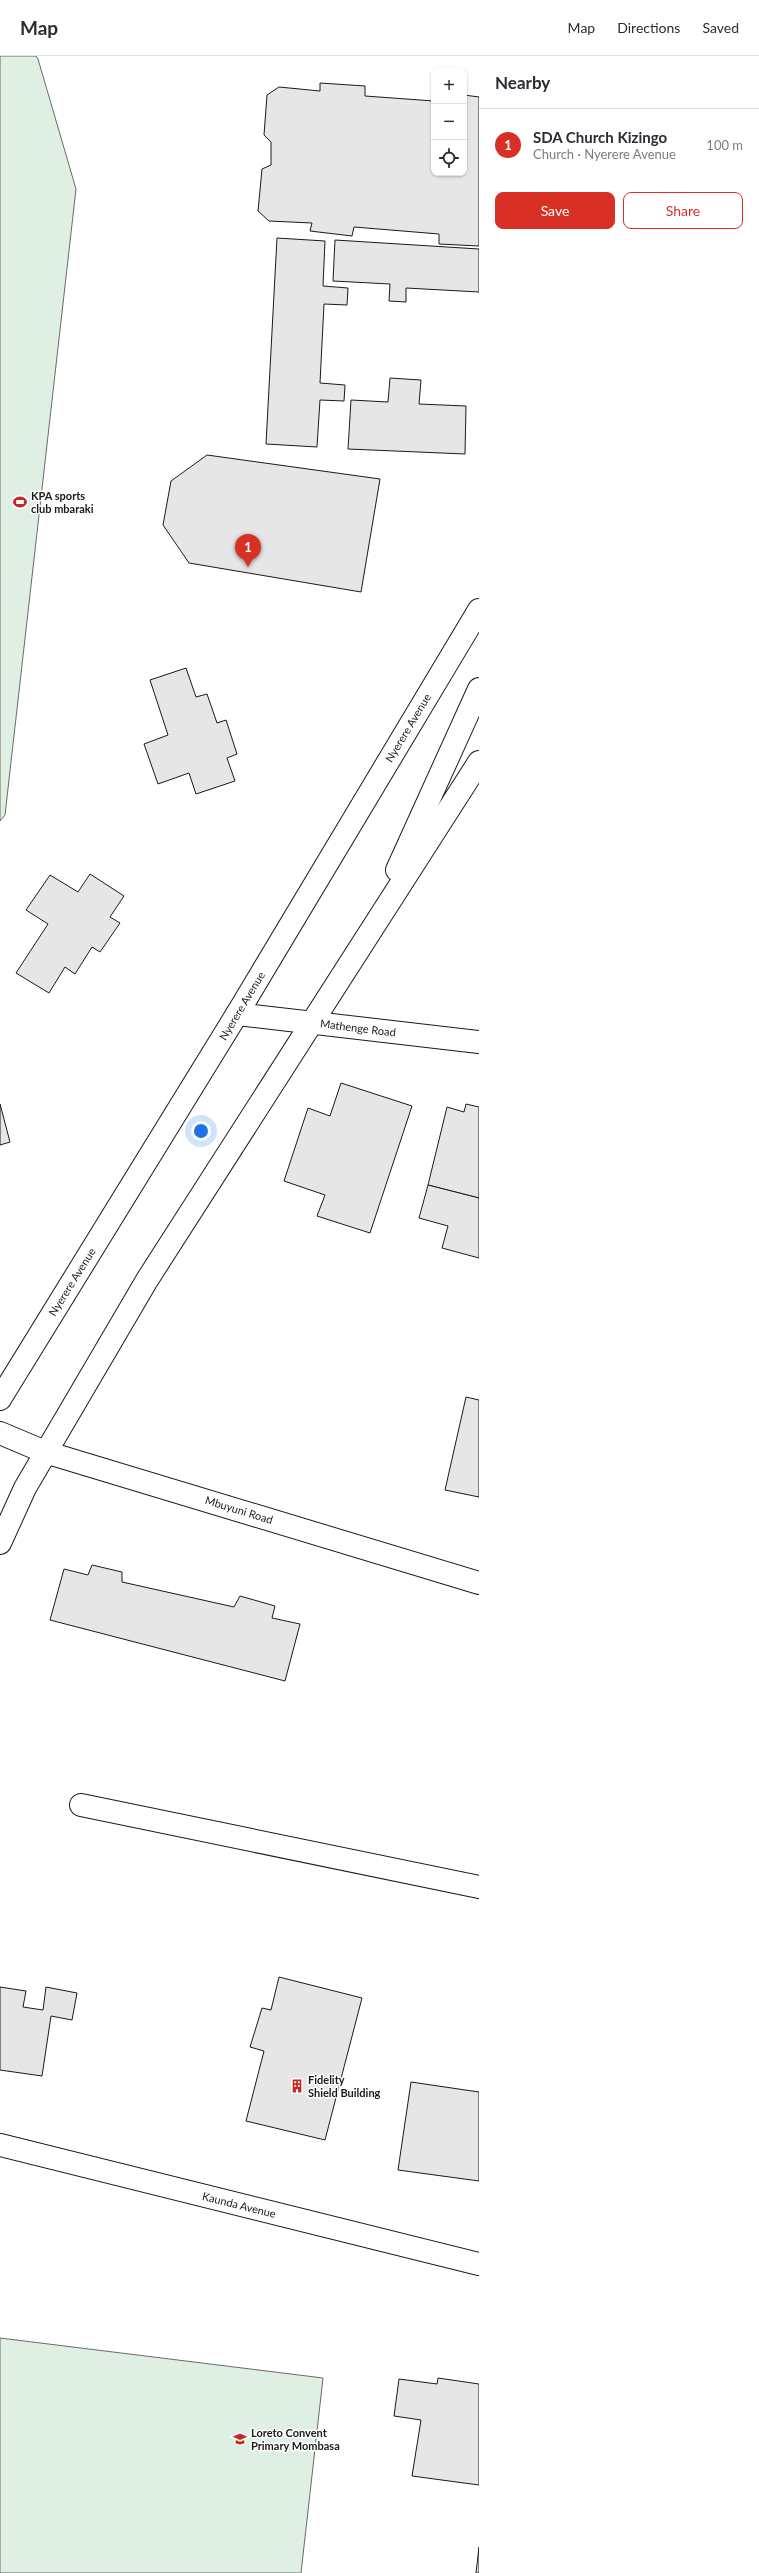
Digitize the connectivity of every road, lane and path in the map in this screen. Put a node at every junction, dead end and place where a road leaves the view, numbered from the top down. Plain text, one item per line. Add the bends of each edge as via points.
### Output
1 (479, 610) edge
2 (479, 689) edge
3 (479, 762) edge
4 (365, 940) junction
5 (237, 1014) junction
6 (312, 1022) junction
7 (479, 1042) edge
8 (0, 1399) edge
9 (0, 1434) edge
10 (45, 1452) junction
11 (0, 1543) edge
12 (479, 1583) edge
13 (81, 1805) dead end
14 (479, 1887) edge
15 (0, 2145) edge
16 (479, 2264) edge

1 - 5 main road, Nyerere Avenue
2 - 4 main road
3 - 4 main road
4 - 6 main road
5 - 6 main road, Mathenge Road
5 - 8 main road, Nyerere Avenue
6 - 7 main road, Mathenge Road
6 - 10 main road via 147,1280
9 - 10 main road, Mbuyuni Road
10 - 11 main road
10 - 12 main road, Mbuyuni Road
13 - 14 main road
15 - 16 main road, Kaunda Avenue

